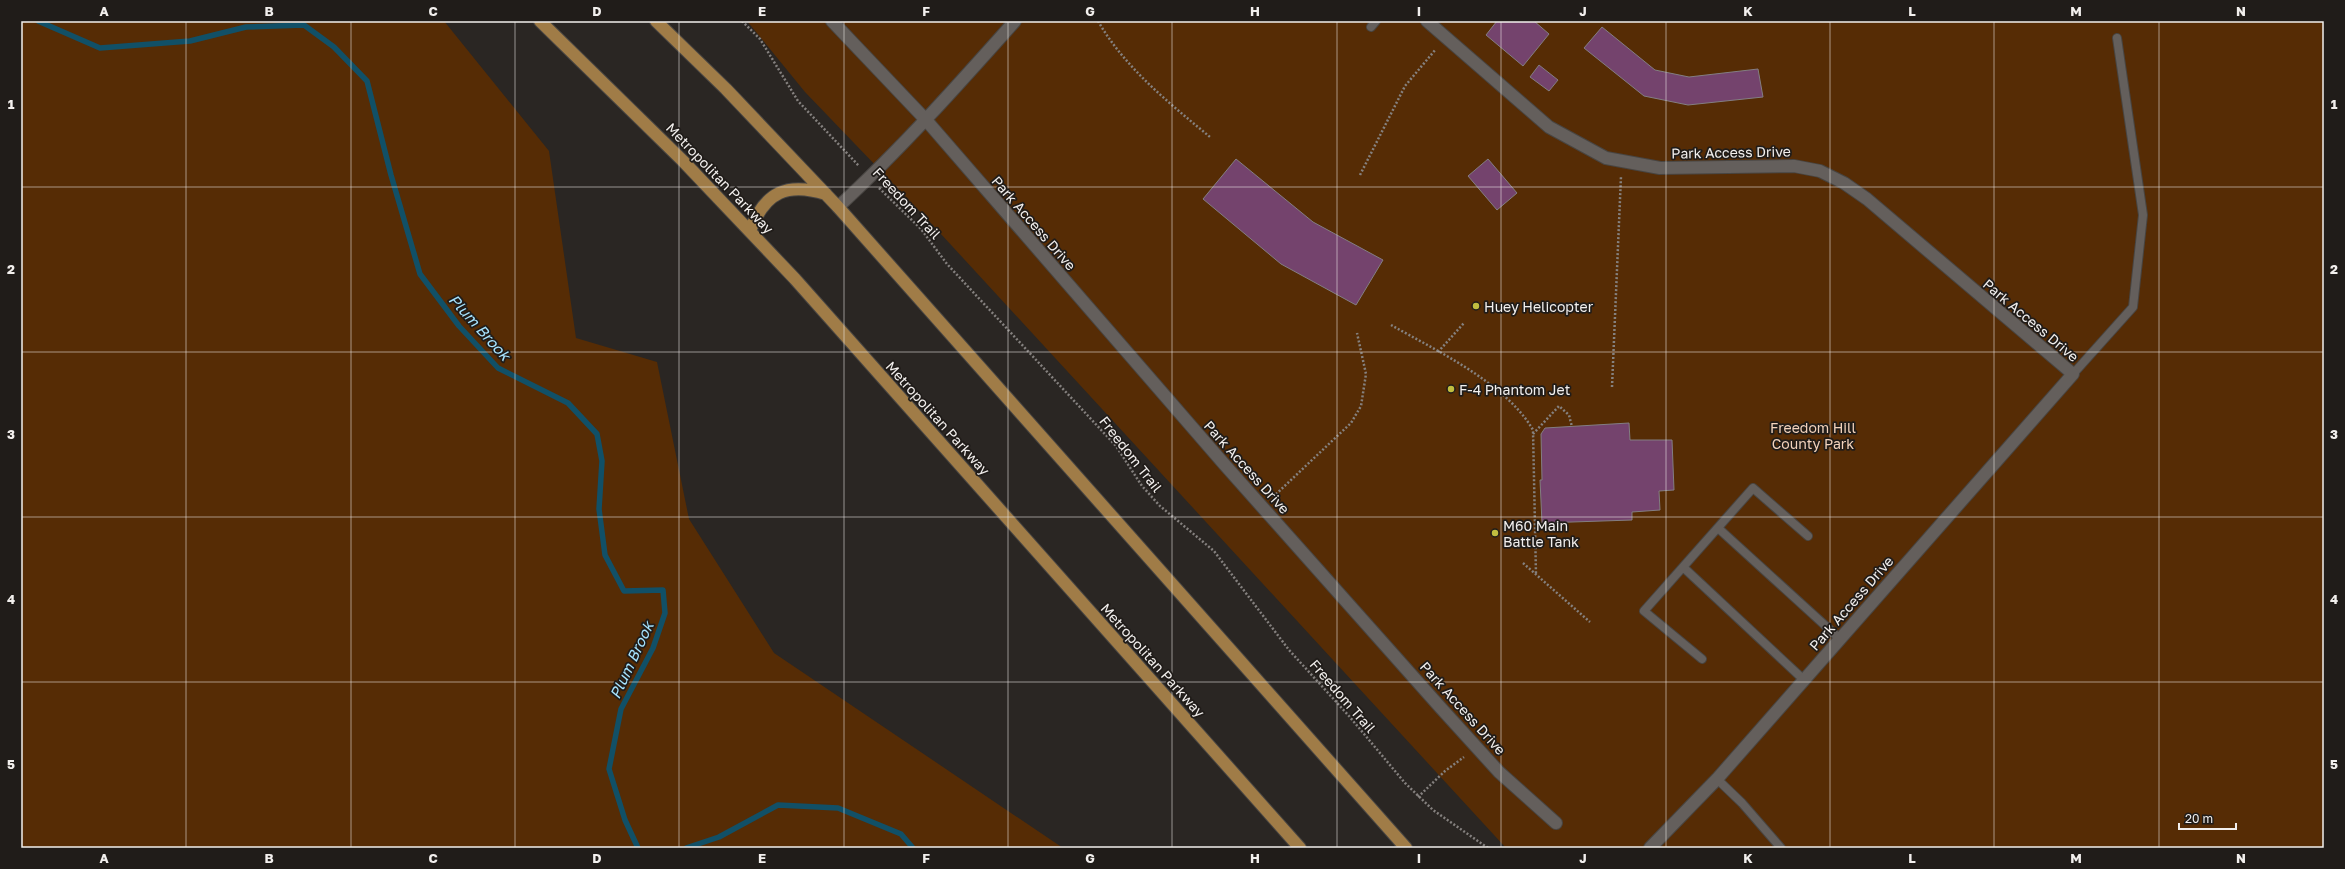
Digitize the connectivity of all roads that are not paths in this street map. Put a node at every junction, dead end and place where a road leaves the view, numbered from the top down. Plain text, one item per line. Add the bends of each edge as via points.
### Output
1 (540, 21) edge
2 (656, 21) edge
3 (832, 21) edge
4 (1014, 21) edge
5 (1427, 21) edge
6 (2117, 38) dead end
7 (926, 120) junction
8 (827, 195) junction
9 (838, 207) junction
10 (750, 230) junction
11 (2073, 374) junction
12 (1718, 528) junction
13 (1808, 536) dead end
14 (1683, 567) junction
15 (1840, 639) junction
16 (1702, 659) dead end
17 (1804, 680) junction
18 (1717, 780) junction
19 (1556, 823) dead end
20 (1300, 848) edge
21 (1406, 848) edge
22 (1650, 848) edge
23 (1781, 848) edge

1 - 10 main road, Metropolitan Parkway via 649,126
2 - 8 main road
3 - 7 street, Park Access Drive
4 - 7 street
5 - 11 street, Park Access Drive via 1549,127 1606,158 1660,168 1794,166 1820,171 1844,183 1867,199
6 - 11 lane via 2143,215 2133,307
7 - 9 street
7 - 19 street, Park Access Drive via 1262,506 1499,772
8 - 9 main road
8 - 10 main road via 806,188 792,188 779,193 770,198
9 - 21 main road
10 - 20 main road, Metropolitan Parkway
11 - 15 street, Park Access Drive
12 - 13 lane via 1753,488
12 - 14 lane
12 - 15 lane
14 - 16 lane via 1644,611
14 - 17 lane
15 - 17 street, Park Access Drive
17 - 18 street, Park Access Drive
18 - 22 street, Park Access Drive
18 - 23 lane via 1742,803

